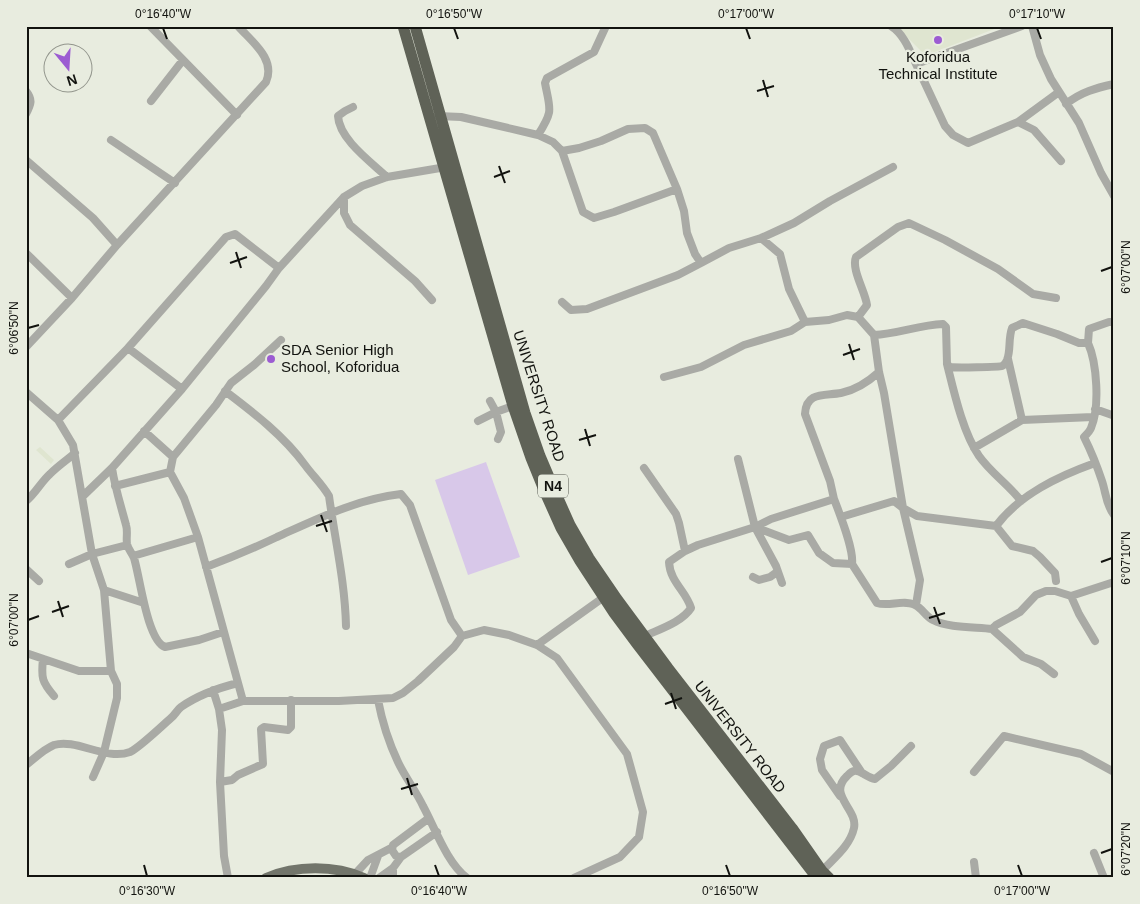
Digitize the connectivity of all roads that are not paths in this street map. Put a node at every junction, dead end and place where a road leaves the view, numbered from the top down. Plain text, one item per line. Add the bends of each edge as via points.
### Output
1 (150, 26) edge
2 (238, 26) edge
3 (403, 26) edge
4 (415, 26) edge
5 (606, 26) edge
6 (891, 26) edge
7 (1022, 26) edge
8 (1032, 26) edge
9 (183, 60) junction
10 (916, 64) junction
11 (1114, 84) edge
12 (26, 91) edge
13 (1058, 92) junction
14 (151, 101) dead end
15 (1066, 104) junction
16 (353, 108) dead end
17 (26, 114) edge
18 (237, 115) junction
19 (428, 116) junction
20 (441, 116) junction
21 (1018, 122) junction
22 (538, 135) junction
23 (111, 140) dead end
24 (562, 151) junction
25 (26, 160) edge
26 (1061, 161) dead end
27 (449, 166) junction
28 (893, 167) dead end
29 (387, 177) junction
30 (175, 183) junction
31 (1112, 187) edge
32 (677, 189) junction
33 (1114, 196) edge
34 (344, 197) junction
35 (761, 238) junction
36 (117, 245) junction
37 (26, 253) edge
38 (701, 263) junction
39 (279, 268) junction
40 (72, 298) junction
41 (1056, 298) dead end
42 (432, 300) dead end
43 (562, 302) dead end
44 (858, 317) junction
45 (805, 322) junction
46 (1114, 322) edge
47 (874, 335) junction
48 (281, 340) dead end
49 (27, 342) edge
50 (1088, 343) junction
51 (128, 348) junction
52 (1008, 359) junction
53 (947, 364) junction
54 (879, 372) junction
55 (664, 377) dead end
56 (182, 389) junction
57 (225, 390) junction
58 (26, 392) edge
59 (490, 401) dead end
60 (514, 406) junction
61 (1095, 409) junction
62 (496, 412) junction
63 (1114, 414) edge
64 (1093, 418) junction
65 (58, 420) junction
66 (1022, 420) junction
67 (478, 421) dead end
68 (144, 431) junction
69 (498, 440) dead end
70 (974, 448) junction
71 (75, 453) junction
72 (173, 457) junction
73 (738, 459) dead end
74 (1095, 463) junction
75 (112, 468) junction
76 (644, 468) dead end
77 (170, 472) junction
78 (115, 486) junction
79 (83, 496) junction
80 (834, 499) junction
81 (26, 501) edge
82 (1022, 501) junction
83 (903, 508) junction
84 (331, 513) junction
85 (1114, 515) edge
86 (841, 517) junction
87 (996, 526) junction
88 (755, 527) junction
89 (198, 537) junction
90 (127, 545) junction
91 (685, 551) junction
92 (92, 554) junction
93 (133, 556) junction
94 (69, 564) dead end
95 (852, 564) junction
96 (206, 567) junction
97 (26, 569) edge
98 (778, 572) junction
99 (753, 577) dead end
100 (39, 581) dead end
101 (1056, 581) dead end
102 (1114, 582) edge
103 (782, 583) dead end
104 (104, 590) junction
105 (1071, 596) junction
106 (604, 597) junction
107 (144, 603) junction
108 (916, 605) junction
109 (346, 626) dead end
110 (992, 629) junction
111 (223, 632) junction
112 (462, 636) junction
113 (645, 636) junction
114 (1095, 642) dead end
115 (537, 645) junction
116 (26, 653) edge
117 (43, 660) junction
118 (111, 671) junction
119 (664, 671) junction
120 (1054, 674) dead end
121 (238, 683) junction
122 (213, 690) junction
123 (54, 696) dead end
124 (291, 700) junction
125 (378, 700) junction
126 (243, 701) junction
127 (219, 709) junction
128 (911, 746) dead end
129 (104, 752) junction
130 (26, 765) edge
131 (974, 772) dead end
132 (1114, 772) edge
133 (862, 773) junction
134 (93, 777) dead end
135 (220, 782) junction
136 (843, 800) junction
137 (430, 818) junction
138 (437, 832) junction
139 (392, 848) junction
140 (1094, 853) dead end
141 (378, 856) junction
142 (400, 857) junction
143 (974, 862) dead end
144 (393, 868) junction
145 (360, 876) edge
146 (823, 876) edge
147 (228, 878) edge
148 (266, 878) edge
149 (370, 878) edge
150 (380, 878) edge
151 (393, 878) edge
152 (467, 878) edge
153 (574, 878) edge
154 (976, 878) edge
155 (1104, 878) edge

1 - 9 street
2 - 18 street via 259,49 268,62 269,70 266,82
3 - 19 highway, UNIVERSITY ROAD / N4
4 - 20 highway, UNIVERSITY ROAD / N4
5 - 22 street via 594,52 547,78 550,109
6 - 10 street via 905,41
7 - 10 street
8 - 13 street via 1040,55
9 - 14 street
9 - 18 street
10 - 21 street via 945,126 953,135 968,143
11 - 15 street via 1078,95
12 - 17 street via 31,97
13 - 15 street
13 - 21 street
15 - 31 street via 1079,123 1101,173
16 - 29 street via 338,116 338,124 349,141
18 - 30 street
19 - 20 street
19 - 27 highway, UNIVERSITY ROAD / N4
20 - 22 street via 461,117
20 - 27 highway, UNIVERSITY ROAD / N4
21 - 26 street via 1034,130
22 - 24 street via 554,142
23 - 30 street
24 - 32 street via 587,146 628,129 646,128 653,133
24 - 32 street via 583,212 594,218
25 - 36 street via 93,218
27 - 29 street
27 - 60 highway, UNIVERSITY ROAD / N4
27 - 113 highway, UNIVERSITY ROAD / N4 via 540,456 575,534 613,594
28 - 35 street via 812,214
29 - 34 street
30 - 36 street
31 - 33 street
32 - 38 street via 687,232
34 - 39 street
34 - 42 street via 344,213 350,225 415,281
35 - 38 street via 729,248
35 - 45 street via 780,254 789,289
36 - 40 street
37 - 40 street
38 - 43 street via 671,278 587,309 571,310
39 - 51 street via 235,234 229,235
39 - 56 street
40 - 49 street
41 - 44 street via 1033,294 998,269 909,223 898,227 856,257 855,267 867,305
44 - 45 street via 847,315
44 - 47 street
45 - 55 street via 791,331 744,345 701,367
46 - 50 street via 1089,329
47 - 53 street via 943,324 946,327
47 - 54 street
48 - 57 street
50 - 52 street via 1079,343 1023,323 1012,328
50 - 61 street via 1093,356
51 - 56 street
51 - 65 street
52 - 53 street via 995,368 950,368
52 - 66 street
53 - 70 street
54 - 80 street via 868,382 841,393 817,395 805,407
54 - 83 street
56 - 68 street
57 - 72 street
57 - 84 street via 300,456 329,496
58 - 65 street
59 - 62 street
60 - 62 street
60 - 106 highway, UNIVERSITY ROAD / N4 via 531,458 561,528
61 - 63 street
61 - 64 street
62 - 67 street
62 - 69 street via 501,432
64 - 66 street
64 - 74 street via 1084,437
65 - 71 street
66 - 70 street
68 - 72 street
68 - 75 street
70 - 82 street
71 - 79 street
71 - 81 street via 50,473
72 - 77 street
73 - 88 street
74 - 82 street via 1054,480
74 - 85 street via 1109,509
75 - 78 street
75 - 79 street
76 - 91 street via 676,514
77 - 78 street
77 - 89 street via 184,498
78 - 90 street via 127,528
79 - 92 street
80 - 86 street
80 - 88 street
82 - 87 street
83 - 86 street via 894,501
83 - 87 street via 917,516
83 - 108 street via 920,580
84 - 96 street
84 - 109 street via 341,566
84 - 112 street via 366,500 401,494 410,505 451,620
86 - 95 street
87 - 101 street via 1012,546 1033,551 1040,557 1055,572
88 - 91 street
88 - 95 street via 789,540 808,536 819,553 833,563
88 - 98 street
89 - 93 street
89 - 96 street
90 - 92 street
90 - 93 street
91 - 113 street via 669,562 676,584 691,608 679,619
92 - 94 street
92 - 104 street
93 - 107 street
95 - 108 street via 877,602
96 - 111 street
97 - 100 street
98 - 99 street via 759,580
98 - 103 street
102 - 105 street
104 - 107 street
104 - 118 street
105 - 110 street via 1055,591 1036,595 1020,612
105 - 114 street
106 - 115 street
106 - 119 highway, UNIVERSITY ROAD / N4
107 - 111 street via 156,638 165,647
108 - 110 street via 932,620
110 - 120 street via 1023,657 1041,664
111 - 121 street
112 - 115 street via 484,630
112 - 125 street via 403,693
113 - 119 highway, UNIVERSITY ROAD / N4
115 - 153 street via 558,658 627,754 643,812 640,837 620,857
116 - 117 street
117 - 118 street via 79,671
117 - 123 street via 42,678
118 - 129 street via 117,684 117,698
119 - 146 highway, UNIVERSITY ROAD / N4
121 - 122 street
121 - 126 street
122 - 127 street
122 - 129 street via 180,708 132,751 112,755
124 - 125 street
124 - 126 street
124 - 135 street via 291,727 288,730 261,729 263,764 232,780
125 - 137 street via 399,764
126 - 127 street
127 - 135 street via 222,730
128 - 133 street via 875,779
129 - 130 street via 55,745
129 - 134 street
131 - 132 street via 1004,736 1081,754
133 - 136 street via 852,772 841,783
133 - 136 street via 840,740 824,746 820,759 822,770
135 - 147 street
136 - 146 street via 855,820 854,828 849,842
137 - 138 street
137 - 139 street
138 - 142 street
138 - 152 street via 458,871
139 - 141 street
139 - 142 street
140 - 155 street
141 - 144 street via 382,864
141 - 145 street via 368,860
141 - 149 street
142 - 144 street
143 - 154 street
144 - 150 street
144 - 151 street
145 - 148 main road via 318,868 289,871

